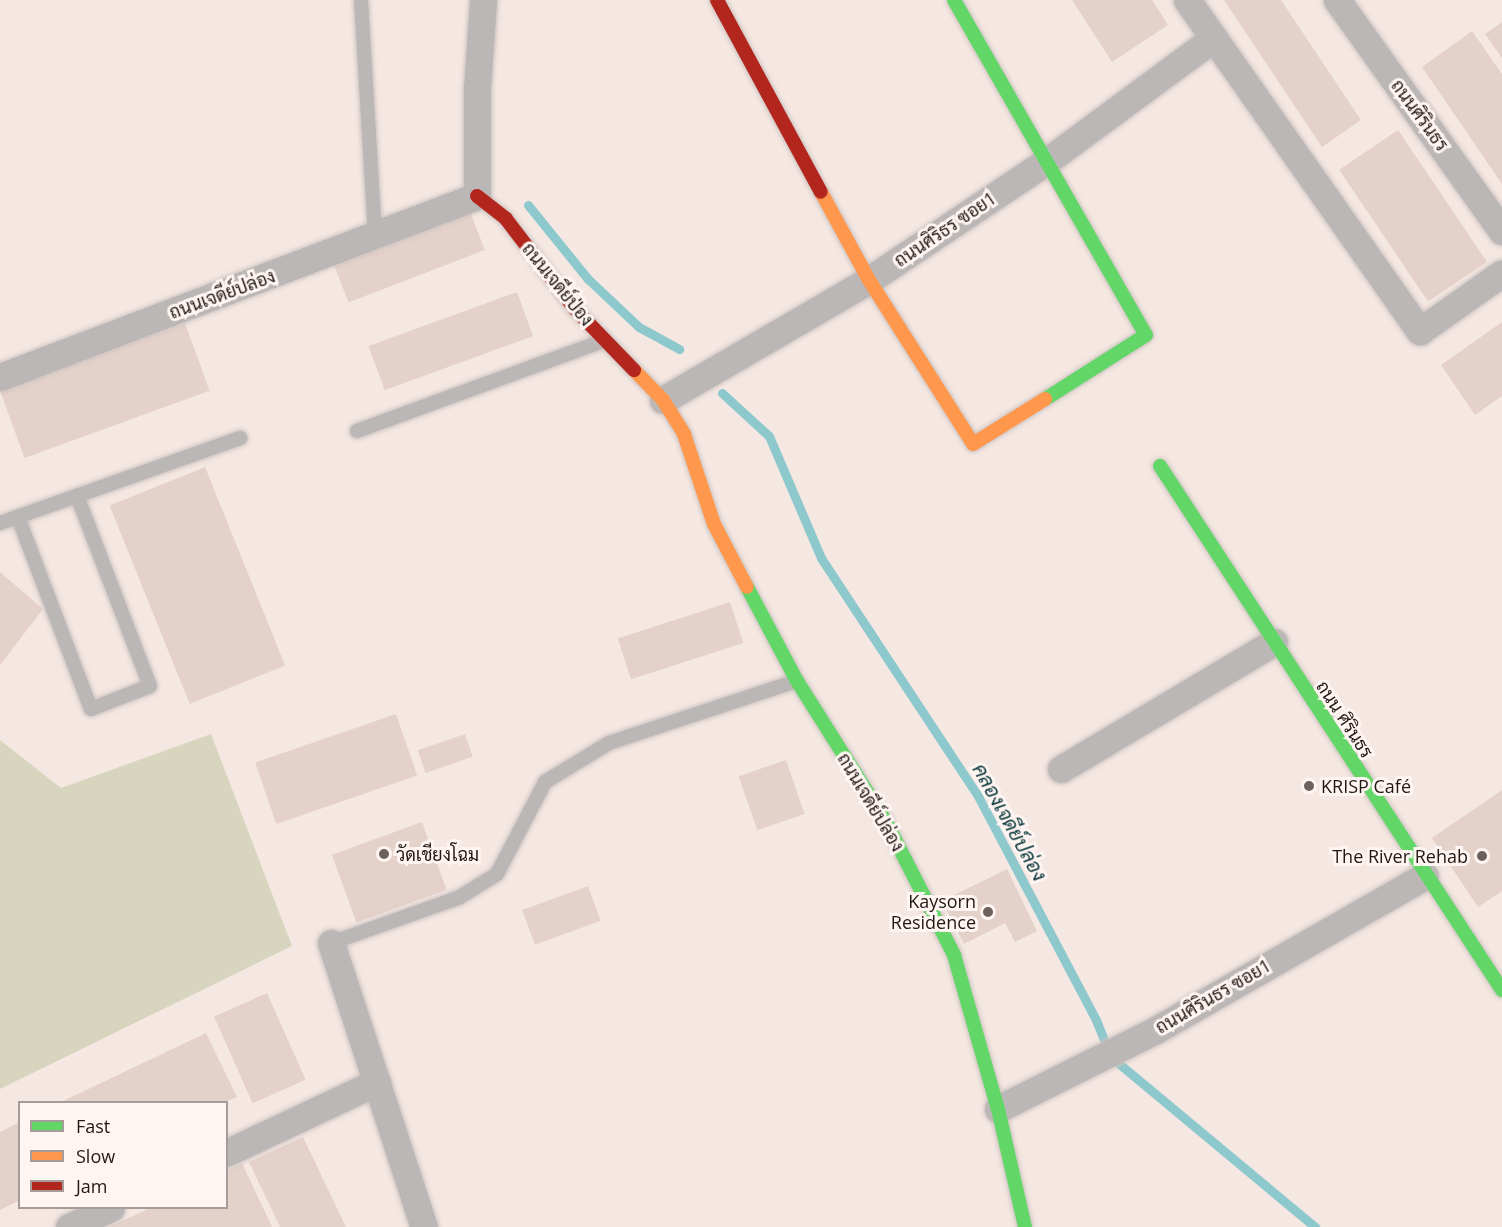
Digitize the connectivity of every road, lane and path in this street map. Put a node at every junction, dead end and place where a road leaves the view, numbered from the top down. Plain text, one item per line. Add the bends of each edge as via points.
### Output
1 (361, 0) edge
2 (483, 0) edge
3 (717, 0) edge
4 (954, 0) edge
5 (1187, 0) edge
6 (1337, 0) edge
7 (1214, 38) junction
8 (1047, 161) junction
9 (477, 196) junction
10 (1502, 231) edge
11 (375, 237) junction
12 (1502, 273) edge
13 (869, 280) junction
14 (605, 340) junction
15 (0, 377) edge
16 (663, 400) junction
17 (357, 431) dead end
18 (240, 438) dead end
19 (1160, 466) dead end
20 (77, 496) junction
21 (18, 517) junction
22 (0, 524) edge
23 (1274, 642) junction
24 (797, 681) junction
25 (1061, 770) dead end
26 (1425, 876) junction
27 (331, 943) joint
28 (1502, 990) edge
29 (377, 1082) junction
30 (998, 1110) junction
31 (228, 1152) edge
32 (109, 1209) edge
33 (69, 1227) edge
34 (424, 1227) edge
35 (1025, 1227) edge

1 - 11 lane
2 - 9 street via 477,78
3 - 13 street
4 - 8 street
5 - 7 street
6 - 10 street, ถนนศิรินธร
7 - 8 street, ถนนศิริธร ซอย1
7 - 12 street via 1420,331
8 - 13 street, ถนนศิริธร ซอย1
8 - 13 street via 1146,335 973,444
9 - 11 street, ถนนเจดีย์ปล่อง
9 - 14 street, ถนนเจดีย์ป่อง via 506,219 575,309
11 - 15 street, ถนนเจดีย์ปล่อง
13 - 16 street, ถนนศิริธร ซอย1
14 - 16 street, ถนนเจดีย์ป่อง
14 - 17 lane
16 - 24 street, ถนนเจดีย์ปล่อง via 684,434 714,525
18 - 20 lane
19 - 23 street, ถนน ศิรินธร
20 - 21 lane
20 - 21 lane via 150,686 91,709
21 - 22 lane
23 - 25 street
23 - 26 street, ถนน ศิรินธร
24 - 27 lane via 609,743 545,782 497,874 460,897
24 - 30 street, ถนนเจดีย์ปล่อง via 885,820 954,955
26 - 28 street, ถนน ศิรินธร
26 - 30 street, ถนนศิรินธร ซอย1 via 1128,1044
27 - 29 street
29 - 31 street
29 - 34 street
30 - 35 street, ถนนเจดีย์ปล่อง
32 - 33 street

